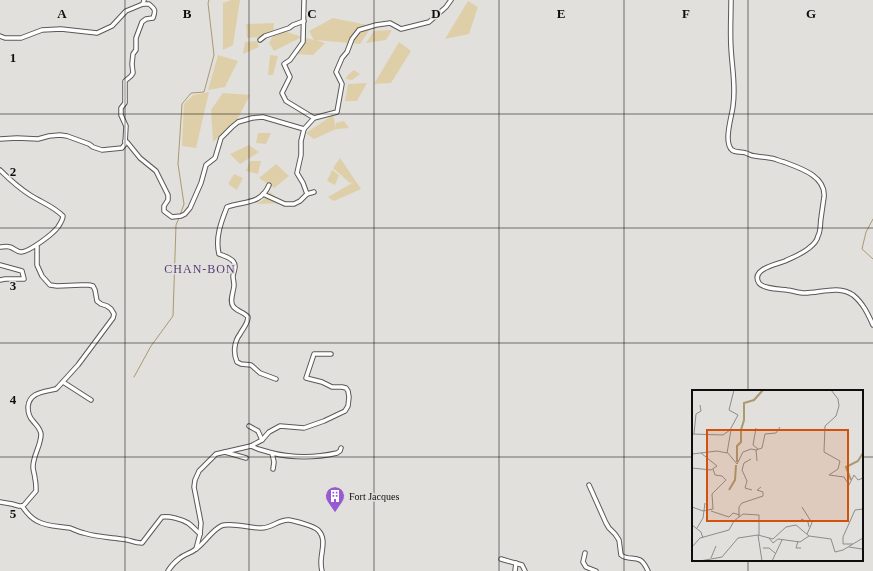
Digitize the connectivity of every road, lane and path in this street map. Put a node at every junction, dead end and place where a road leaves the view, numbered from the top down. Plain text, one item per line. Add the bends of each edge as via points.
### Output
1 (304, 0) edge
2 (451, 0) edge
3 (731, 0) edge
4 (143, 2) edge
5 (304, 21) junction
6 (0, 36) edge
7 (260, 40) dead end
8 (314, 118) junction
9 (304, 129) junction
10 (0, 139) edge
11 (125, 141) junction
12 (0, 170) edge
13 (269, 185) dead end
14 (314, 192) dead end
15 (263, 194) junction
16 (307, 194) junction
17 (37, 246) junction
18 (0, 247) edge
19 (0, 265) edge
20 (0, 280) edge
21 (873, 325) edge
22 (331, 354) dead end
23 (276, 379) dead end
24 (63, 382) junction
25 (91, 400) dead end
26 (249, 426) dead end
27 (262, 440) junction
28 (251, 446) junction
29 (341, 448) dead end
30 (222, 452) junction
31 (272, 453) junction
32 (246, 458) dead end
33 (273, 469) dead end
34 (588, 484) dead end
35 (0, 502) edge
36 (22, 506) junction
37 (200, 534) junction
38 (196, 549) junction
39 (585, 553) dead end
40 (501, 558) dead end
41 (516, 563) junction
42 (168, 571) edge
43 (322, 571) edge
44 (516, 571) edge
45 (526, 571) edge
46 (596, 571) edge
47 (648, 571) edge

1 - 5 street
2 - 8 street via 429,22 401,29 390,23 359,30 336,72 342,84 337,112
3 - 21 street via 730,29 734,82 729,146 736,152 771,158 809,172 820,183 824,195 820,230 813,245 794,257 765,268 758,275 758,282 762,286 796,292 846,292 864,307
4 - 6 street via 126,11 112,26 97,33 61,29 42,30 21,38
4 - 11 street via 149,4 155,13 153,18 142,22 136,38 133,73 125,81 125,103 121,115 126,126
5 - 7 street
5 - 8 street via 303,42 284,64 290,77 282,93 286,101
8 - 9 street
9 - 11 street via 263,117 238,122 221,138 215,158 206,165 190,208 185,214 177,217 164,210 168,195 160,176
9 - 16 street via 297,173
10 - 11 street via 38,139 60,135 102,150 122,148
12 - 17 street via 21,189 63,216 58,227
13 - 15 street
14 - 16 street
15 - 16 street via 285,204 294,204
15 - 23 street via 257,200 227,207 220,229 218,249 220,254 235,264 236,268 233,274 232,305 248,317 236,341 235,358 237,362 250,365 260,373
17 - 18 street via 23,252 10,247
17 - 24 street via 37,265 50,285 92,286 98,301 114,314
19 - 20 street via 22,271 24,279
22 - 27 street via 314,352 306,378 328,386 346,388 348,406 345,411 304,428 280,426 269,432
24 - 25 street
24 - 36 street via 56,389 36,394 28,402 32,420 41,432 33,468 36,491
26 - 27 street via 258,431
27 - 28 street
28 - 30 street
28 - 31 street
29 - 31 street via 337,453 318,456 295,457
30 - 32 street
30 - 37 street via 216,454 199,471 195,480 194,491 201,523
31 - 33 street
34 - 47 street via 606,523 619,540 621,555 640,560
35 - 36 street
36 - 37 street via 40,523 137,543 142,543 162,517 188,523
37 - 38 street
38 - 42 street via 179,558
38 - 43 street via 221,526 261,528 290,520 318,530 323,544
39 - 46 street via 583,562 586,567
40 - 41 street
41 - 44 street
41 - 45 street

